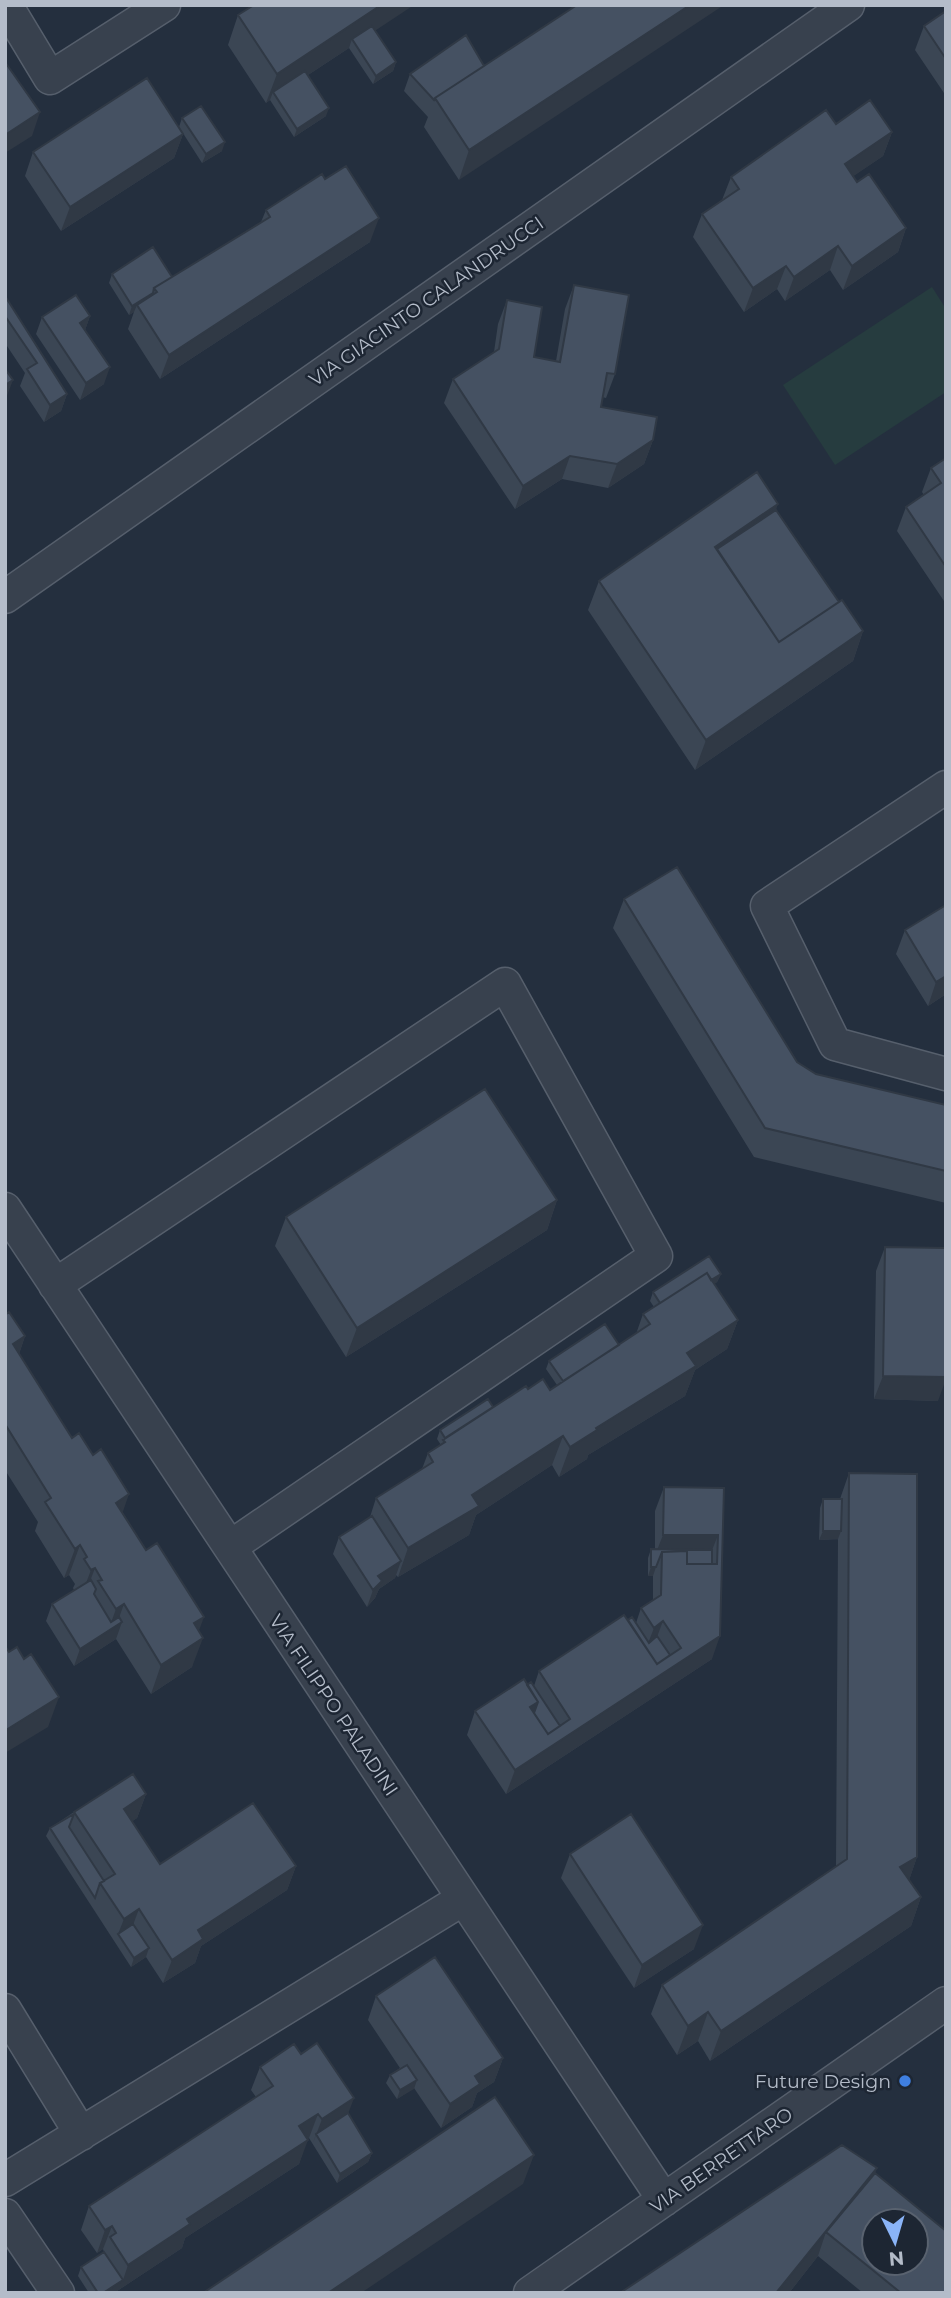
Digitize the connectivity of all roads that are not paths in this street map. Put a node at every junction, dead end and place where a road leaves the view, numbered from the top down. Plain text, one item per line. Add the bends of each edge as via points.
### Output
1 (6, 5) edge
2 (164, 5) edge
3 (848, 5) edge
4 (5, 597) edge
5 (946, 787) edge
6 (946, 1074) edge
7 (7, 1214) edge
8 (55, 1285) junction
9 (230, 1547) junction
10 (463, 1899) junction
11 (946, 2003) edge
12 (5, 2010) edge
13 (81, 2134) junction
14 (5, 2180) edge
15 (664, 2200) junction
16 (5, 2215) edge
17 (58, 2293) edge
18 (530, 2293) edge

1 - 2 street via 50,78
3 - 4 street, VIA GIACINTO CALANDRUCCI
5 - 6 street via 767,906 835,1044
7 - 8 street, VIA FILIPPO PALADINI
8 - 9 street, VIA FILIPPO PALADINI
8 - 9 street via 505,984 656,1256
9 - 10 street, VIA FILIPPO PALADINI
10 - 13 street
10 - 15 street, VIA FILIPPO PALADINI
11 - 15 street, VIA BERRETTARO
12 - 13 street
13 - 14 street
15 - 18 street, VIA BERRETTARO
16 - 17 street

